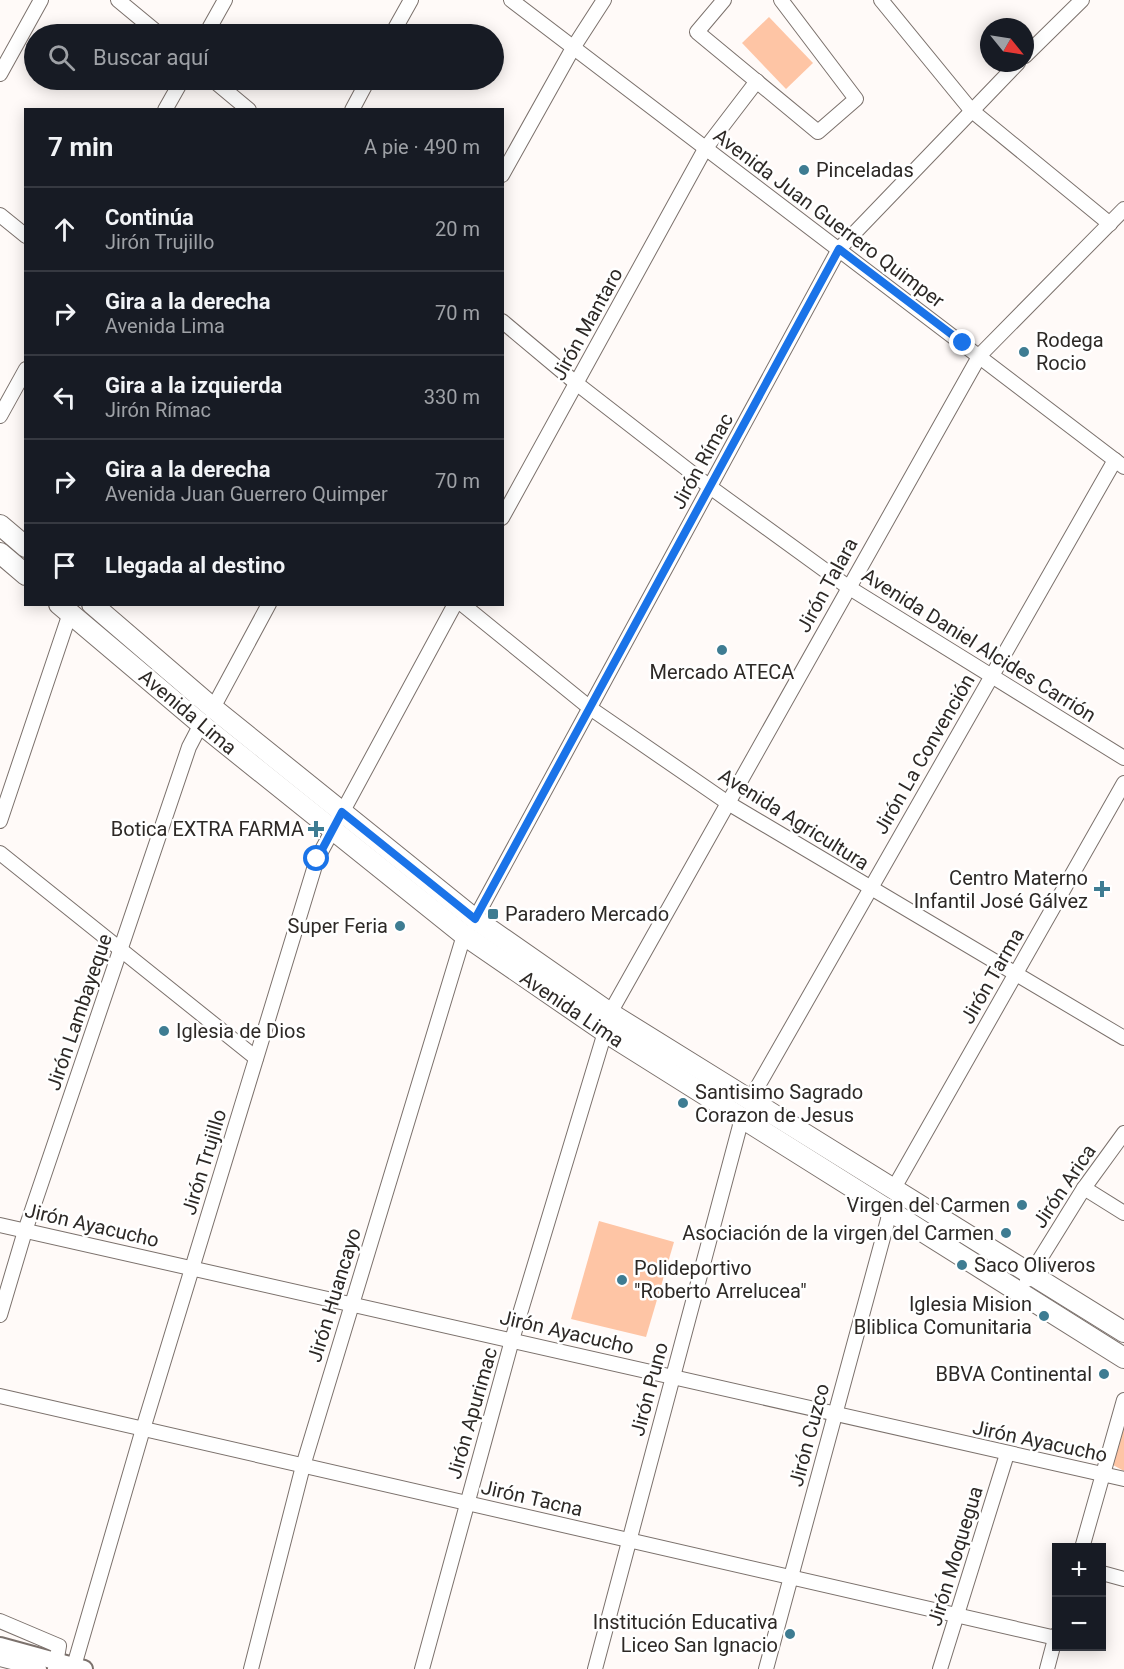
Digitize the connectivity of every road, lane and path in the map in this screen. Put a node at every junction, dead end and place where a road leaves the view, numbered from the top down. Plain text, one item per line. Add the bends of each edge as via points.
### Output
1 (41, 0) edge
2 (118, 0) edge
3 (225, 0) edge
4 (411, 0) edge
5 (511, 0) edge
6 (604, 0) edge
7 (724, 0) edge
8 (782, 0) edge
9 (881, 0) edge
10 (1082, 0) edge
11 (28, 24) edge
12 (147, 24) edge
13 (212, 24) edge
14 (398, 24) edge
15 (24, 31) edge
16 (1034, 47) edge
17 (573, 48) junction
18 (1009, 72) edge
19 (0, 74) edge
20 (757, 81) junction
21 (176, 90) edge
22 (225, 90) edge
23 (363, 90) edge
24 (166, 108) edge
25 (247, 108) edge
26 (353, 108) edge
27 (971, 110) junction
28 (705, 149) junction
29 (504, 171) edge
30 (1124, 209) edge
31 (0, 215) edge
32 (1110, 224) junction
33 (24, 234) edge
34 (839, 249) junction
35 (504, 323) edge
36 (980, 355) junction
37 (24, 373) edge
38 (576, 383) junction
39 (0, 416) edge
40 (1119, 463) edge
41 (710, 487) junction
42 (504, 514) edge
43 (0, 525) edge
44 (24, 545) edge
45 (0, 554) edge
46 (24, 573) edge
47 (848, 587) junction
48 (94, 606) edge
49 (268, 606) edge
50 (454, 606) edge
51 (464, 606) edge
52 (64, 609) edge
53 (992, 675) junction
54 (213, 708) junction
55 (590, 708) junction
56 (201, 724) junction
57 (1124, 758) edge
58 (1124, 783) edge
59 (728, 803) junction
60 (342, 812) junction
61 (0, 821) edge
62 (332, 830) junction
63 (0, 853) edge
64 (870, 890) junction
65 (469, 927) junction
66 (122, 948) junction
67 (1016, 974) junction
68 (607, 1023) junction
69 (1124, 1038) edge
70 (256, 1058) junction
71 (750, 1100) junction
72 (742, 1118) junction
73 (1124, 1133) edge
74 (894, 1188) junction
75 (1084, 1188) junction
76 (890, 1212) junction
77 (1124, 1213) edge
78 (0, 1224) edge
79 (26, 1231) junction
80 (192, 1267) junction
81 (1030, 1274) junction
82 (1019, 1292) junction
83 (352, 1303) junction
84 (0, 1315) edge
85 (1124, 1332) edge
86 (512, 1340) junction
87 (1124, 1358) edge
88 (672, 1377) junction
89 (0, 1396) edge
90 (1124, 1400) edge
91 (835, 1415) junction
92 (143, 1429) junction
93 (1007, 1454) junction
94 (303, 1466) junction
95 (1103, 1474) junction
96 (1124, 1479) edge
97 (467, 1503) junction
98 (630, 1540) junction
99 (1083, 1543) edge
100 (1106, 1574) edge
101 (791, 1577) junction
102 (1124, 1579) edge
103 (956, 1616) junction
104 (0, 1621) edge
105 (1052, 1636) edge
106 (0, 1646) edge
107 (1052, 1651) edge
108 (0, 1659) edge
109 (56, 1665) edge
110 (79, 1668) edge
111 (39, 1669) edge
112 (251, 1669) edge
113 (422, 1669) edge
114 (595, 1669) edge
115 (766, 1669) edge
116 (940, 1669) edge
117 (1047, 1669) edge

1 - 11 street
2 - 12 street
3 - 13 street
4 - 14 street
5 - 17 street, Avenida Juan Guerrero Quimper
6 - 17 street
7 - 20 street via 697,32
8 - 20 street via 856,99 818,132
9 - 27 street
10 - 16 street
15 - 19 street
17 - 28 street, Avenida Juan Guerrero Quimper
17 - 29 street
18 - 27 street, Jirón Rímac
20 - 28 street, Jirón Mantaro
21 - 24 street
22 - 25 street
23 - 26 street
27 - 32 street
27 - 34 street, Jirón Rímac
28 - 34 street, Avenida Juan Guerrero Quimper
28 - 38 street, Jirón Mantaro
30 - 32 street, Jirón Talara
31 - 33 street
32 - 36 street, Jirón Talara
34 - 36 street, Avenida Juan Guerrero Quimper
34 - 41 street, Jirón Rímac
35 - 38 street, Avenida Daniel Alcides Carrión
36 - 40 street, Avenida Juan Guerrero Quimper
36 - 47 street, Jirón Talara
37 - 39 street
38 - 41 street, Avenida Daniel Alcides Carrión
38 - 42 street, Jirón Mantaro
40 - 53 street, Jirón La Convención
41 - 47 street, Avenida Daniel Alcides Carrión
41 - 55 street, Jirón Rímac
43 - 44 main road
45 - 46 main road
47 - 53 street, Avenida Daniel Alcides Carrión
47 - 59 street, Jirón Talara
48 - 54 main road, Avenida Lima
49 - 54 street
50 - 60 street
51 - 55 street, Avenida Agricultura
52 - 56 main road, Avenida Lima
52 - 61 street
53 - 57 street, Avenida Daniel Alcides Carrión
53 - 64 street, Jirón La Convención
54 - 60 main road, Avenida Lima
55 - 59 street, Avenida Agricultura
55 - 65 street, Jirón Rímac
56 - 62 main road, Avenida Lima
56 - 66 street, Jirón Lambayeque via 189,747
58 - 67 street, Jirón Tarma
59 - 64 street, Avenida Agricultura
59 - 68 street, Jirón Talara
60 - 62 street, Jirón Trujillo
60 - 65 main road, Avenida Lima
62 - 65 main road, Avenida Lima
62 - 70 street, Jirón Trujillo via 317,859
63 - 66 street
64 - 67 street, Avenida Agricultura
64 - 71 street, Jirón La Convención
65 - 68 main road, Avenida Lima
65 - 83 street, Jirón Huancayo
66 - 70 street
66 - 79 street, Jirón Lambayeque
67 - 69 street, Avenida Agricultura
67 - 74 street, Jirón Tarma
68 - 71 main road, Avenida Lima
68 - 72 main road, Avenida Lima
68 - 86 street, Jirón Apurimac
70 - 80 street, Jirón Trujillo
71 - 74 main road, Avenida Lima
72 - 76 main road, Avenida Lima
72 - 88 street, Jirón Puno
73 - 75 street, Jirón Arica
74 - 81 main road, Avenida Lima
75 - 77 street
75 - 81 street, Jirón Arica
76 - 82 main road, Avenida Lima
76 - 91 street, Jirón Cuzco
78 - 79 street, Jirón Ayacucho
79 - 80 street, Jirón Ayacucho
79 - 84 street, Jirón Lambayeque
80 - 83 street, Jirón Ayacucho
80 - 92 street, Jirón Trujillo
81 - 82 street, Jirón Arica
81 - 85 main road, Avenida Lima
82 - 87 main road, Avenida Lima
83 - 86 street, Jirón Ayacucho
83 - 94 street, Jirón Huancayo
86 - 88 street, Jirón Ayacucho
86 - 97 street, Jirón Apurimac
88 - 91 street, Jirón Ayacucho
88 - 98 street, Jirón Puno
89 - 92 street, Jirón Tacna
90 - 95 street
91 - 93 street, Jirón Ayacucho
91 - 101 street, Jirón Cuzco
92 - 94 street, Jirón Tacna
92 - 110 street, Jirón Trujillo
93 - 95 street, Jirón Ayacucho
93 - 103 street, Jirón Moquegua
94 - 97 street, Jirón Tacna
94 - 112 street, Jirón Huancayo
95 - 96 street, Jirón Ayacucho
95 - 99 street
97 - 98 street, Jirón Tacna
97 - 113 street, Jirón Apurimac
98 - 101 street, Jirón Tacna
98 - 114 street, Jirón Puno
100 - 102 street
101 - 103 street, Jirón Tacna
101 - 115 street, Jirón Cuzco
103 - 105 street, Jirón Tacna
103 - 116 street, Jirón Moquegua
104 - 109 street via 55,1642 59,1646
106 - 109 street
107 - 117 street
108 - 111 street
109 - 110 street

